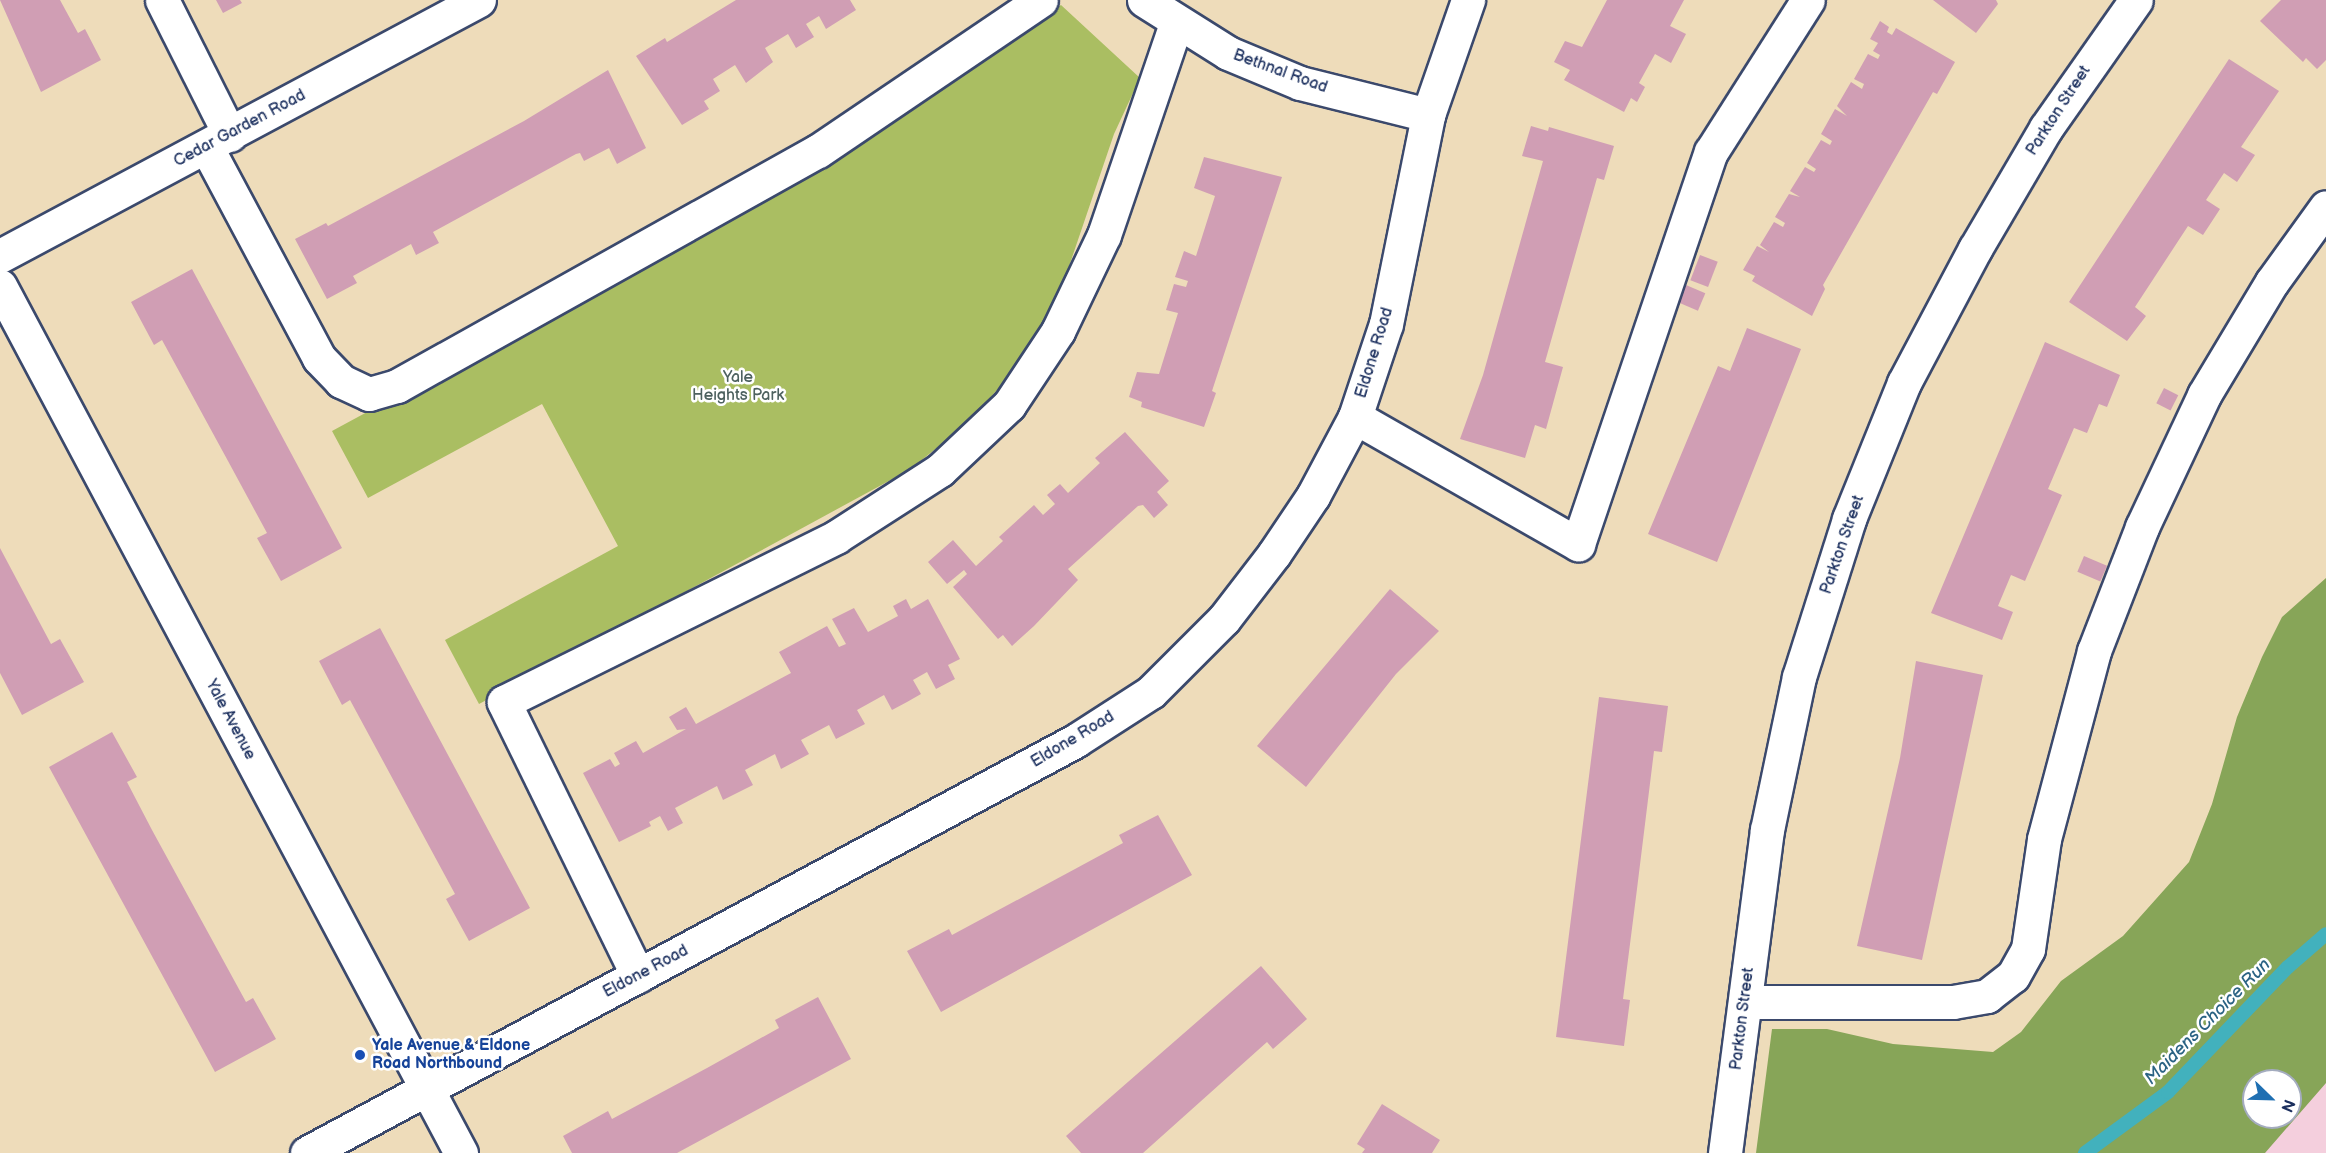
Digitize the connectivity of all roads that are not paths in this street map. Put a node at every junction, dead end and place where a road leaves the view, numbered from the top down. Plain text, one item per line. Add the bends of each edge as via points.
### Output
1 (162, 0) edge
2 (479, 0) edge
3 (1041, 0) edge
4 (1144, 0) edge
5 (1468, 0) edge
6 (1808, 0) edge
7 (2136, 0) edge
8 (1176, 23) junction
9 (1428, 115) junction
10 (219, 141) junction
11 (2326, 207) edge
12 (0, 256) edge
13 (0, 286) edge
14 (1355, 417) junction
15 (638, 975) junction
16 (1745, 1002) junction
17 (427, 1092) junction
18 (307, 1153) edge
19 (461, 1153) edge
20 (1725, 1153) edge

1 - 10 street
2 - 10 street, Cedar Garden Road
3 - 10 street via 818,151 397,386 369,394 341,381 319,358
4 - 8 street, Bethnal Road
5 - 9 street, Eldone Road via 1452,36
6 - 14 street via 1711,152 1578,544
7 - 16 street, Parkton Street via 2046,128 1975,249 1904,383 1849,519 1794,701 1767,830
8 - 9 street, Bethnal Road via 1228,53 1300,83
8 - 15 street via 1104,235 1058,332 1009,405 940,470 836,537 504,702
9 - 14 street, Eldone Road via 1386,324
10 - 12 street, Cedar Garden Road
11 - 16 street via 2272,282 2204,395 2142,527 2094,651 2044,839 2028,949 2013,976 1987,996 1953,1002
13 - 17 street, Yale Avenue
14 - 15 street, Eldone Road via 1313,496 1274,555 1224,620 1151,692 1075,741
15 - 17 street, Eldone Road
16 - 20 street, Parkton Street
17 - 18 street, Eldone Road
17 - 19 street, Yale Avenue

